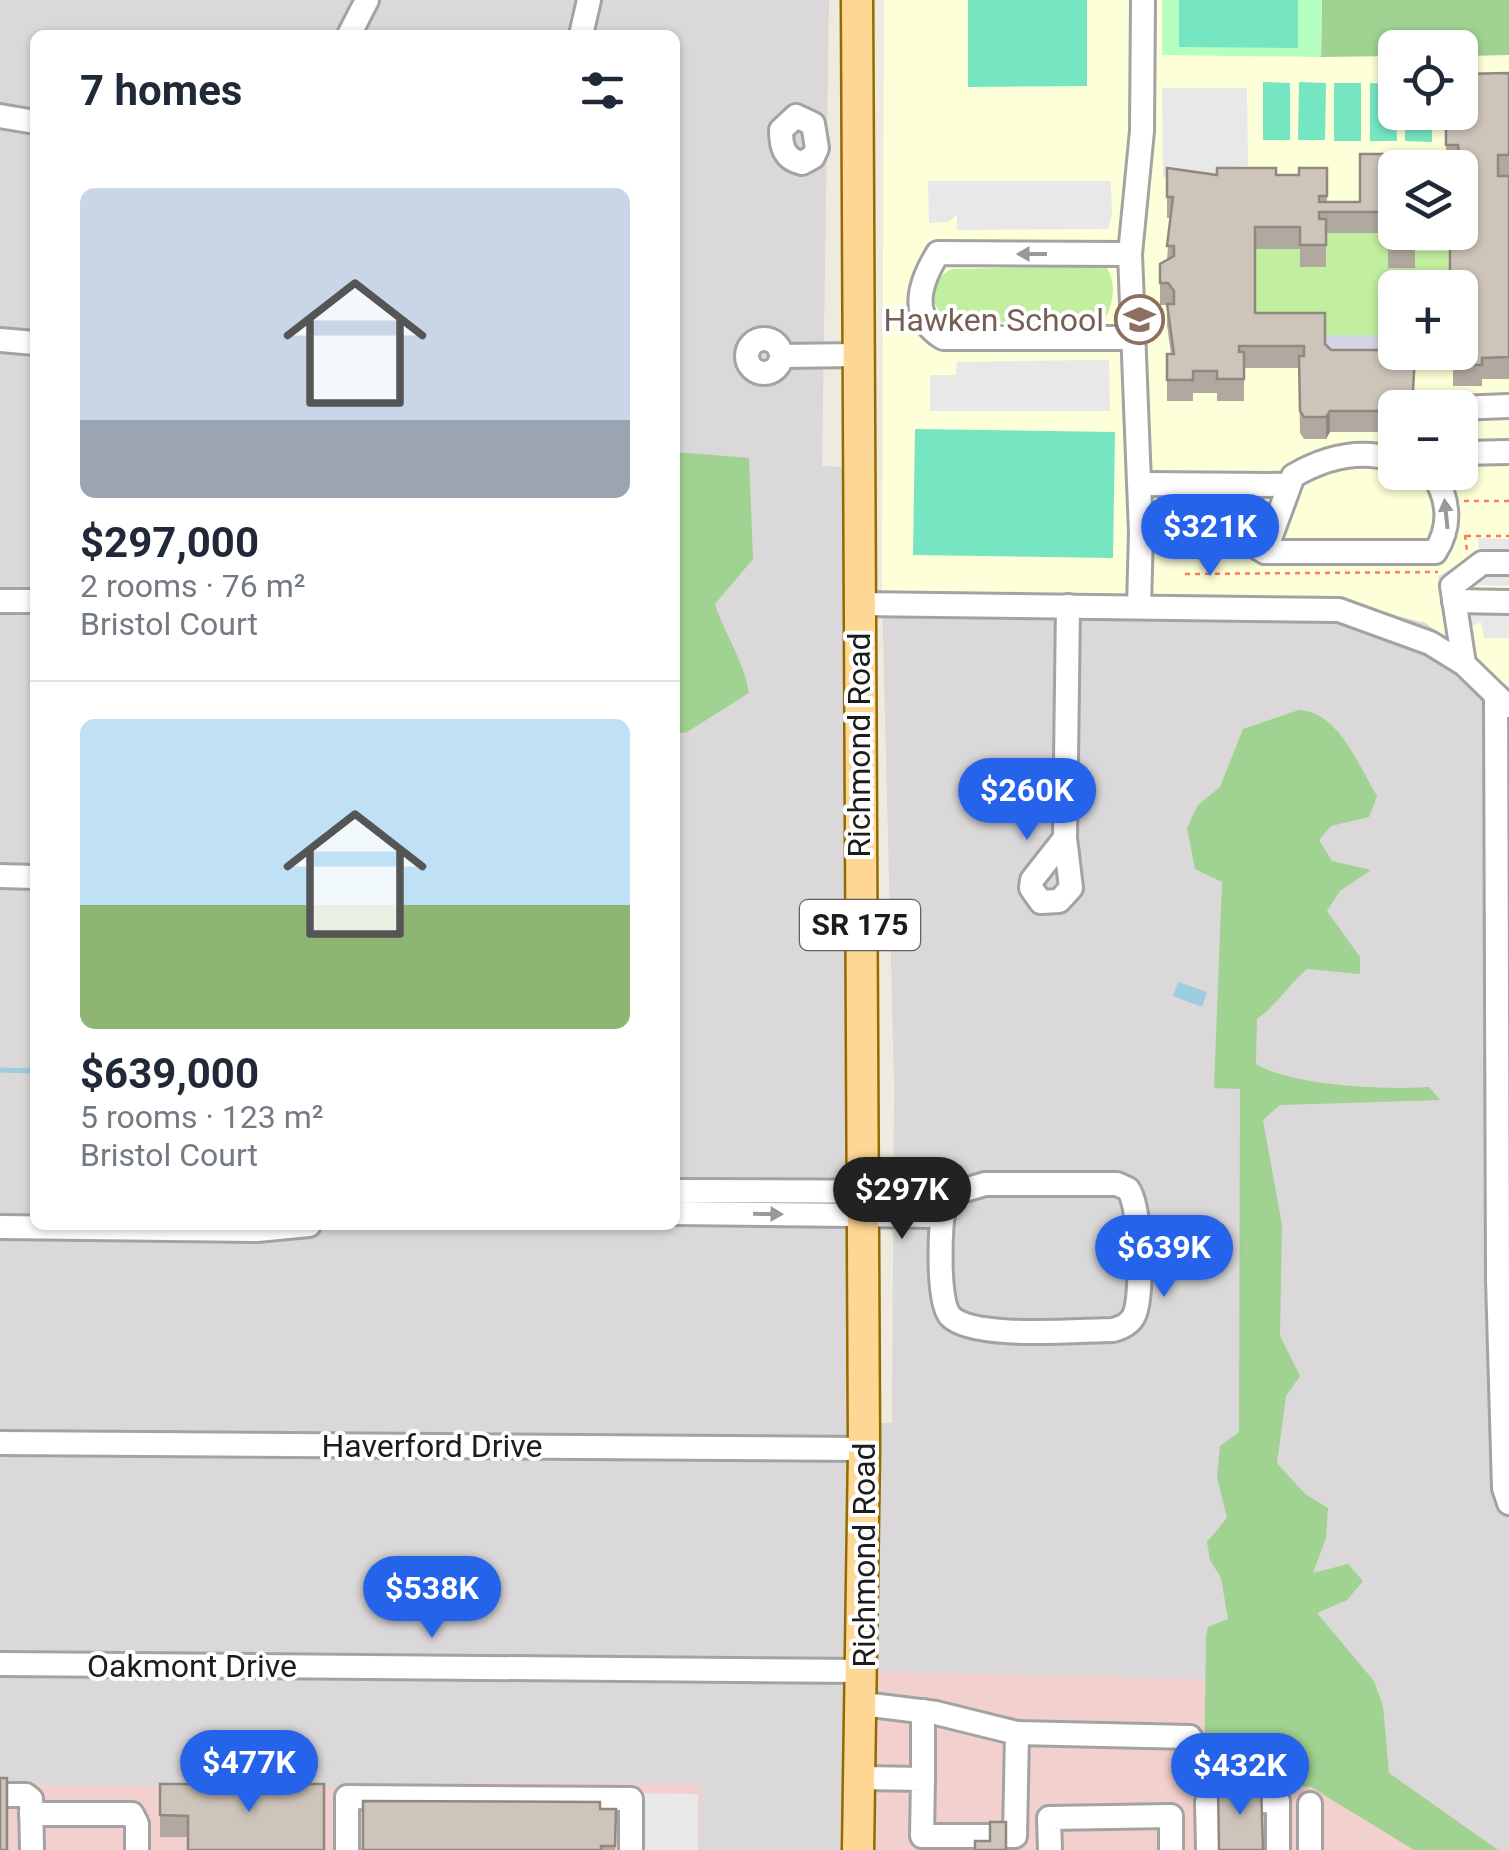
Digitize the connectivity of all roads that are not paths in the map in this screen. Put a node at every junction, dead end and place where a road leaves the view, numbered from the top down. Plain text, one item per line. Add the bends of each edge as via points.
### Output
1 (367, 0) edge
2 (589, 0) edge
3 (857, 0) edge
4 (1143, 0) edge
5 (351, 30) edge
6 (582, 30) edge
7 (0, 116) edge
8 (30, 121) edge
9 (817, 136) dead end
10 (857, 138) junction
11 (1130, 254) junction
12 (1131, 338) junction
13 (0, 340) edge
14 (30, 343) edge
15 (858, 355) junction
16 (781, 356) dead end
17 (1509, 406) edge
18 (1478, 407) edge
19 (1478, 452) edge
20 (1509, 452) edge
21 (1378, 458) edge
22 (1142, 484) junction
23 (1289, 484) junction
24 (1441, 490) edge
25 (1141, 533) junction
26 (1266, 552) junction
27 (1509, 563) edge
28 (0, 601) edge
29 (30, 601) edge
30 (1454, 602) junction
31 (1509, 602) edge
32 (858, 604) junction
33 (1068, 606) junction
34 (1138, 606) junction
35 (1464, 664) junction
36 (1503, 702) edge
37 (1502, 820) edge
38 (1065, 838) dead end
39 (0, 876) edge
40 (30, 878) edge
41 (1504, 1092) edge
42 (680, 1192) edge
43 (958, 1192) junction
44 (862, 1204) junction
45 (680, 1213) edge
46 (942, 1216) junction
47 (0, 1226) edge
48 (30, 1226) edge
49 (0, 1443) edge
50 (864, 1449) junction
51 (1509, 1503) edge
52 (0, 1664) edge
53 (864, 1671) junction
54 (863, 1704) junction
55 (924, 1711) junction
56 (1017, 1733) junction
57 (1190, 1737) dead end
58 (862, 1778) junction
59 (923, 1779) junction
60 (0, 1795) edge
61 (1310, 1804) dead end
62 (31, 1814) junction
63 (32, 1850) edge
64 (138, 1850) edge
65 (348, 1850) edge
66 (631, 1850) edge
67 (858, 1850) edge
68 (1050, 1850) edge
69 (1172, 1850) edge
70 (1208, 1850) edge
71 (1278, 1850) edge
72 (1310, 1850) edge

1 - 5 street
2 - 6 street
3 - 10 main road, Richmond Road / SR 175
4 - 11 street via 1142,131
7 - 8 street
9 - 10 street
10 - 15 main road, Richmond Road / SR 175
11 - 12 street
11 -> 12 street via 938,253 919,298 926,322 943,338
12 - 22 street
13 - 14 street
15 - 16 street
15 - 32 main road, Richmond Road / SR 175
17 - 18 street
19 - 20 street
21 - 23 street via 1321,460
22 - 23 street
22 - 25 street
23 - 26 street
26 -> 24 street via 1435,552 1448,534
25 - 26 street via 1236,534
25 - 34 street
27 - 30 street via 1482,563 1454,580
28 - 29 street
30 - 31 street
30 - 35 street
32 - 33 street
32 - 44 main road, Richmond Road / SR 175
33 - 34 street
33 - 38 street
34 - 35 street via 1339,610 1430,643
35 - 36 street
36 - 37 street
37 - 41 street
39 - 40 street
41 - 51 street via 1498,1279
42 - 44 street
43 - 44 street
43 - 46 street
43 - 46 street via 984,1184 1128,1189 1137,1213 1132,1319 1113,1330 978,1329 958,1322 942,1300
45 -> 44 street
44 - 46 street
44 - 50 main road, Richmond Road / SR 175
47 - 48 street
49 - 50 street, Haverford Drive
50 - 53 main road, Richmond Road / SR 175
52 - 53 street, Oakmont Drive
53 - 54 main road, Richmond Road / SR 175
54 - 55 street
54 - 58 main road, Richmond Road / SR 175
55 - 56 street
55 - 59 street
56 - 57 street
56 - 59 street via 1015,1836 922,1836
58 - 59 street
58 - 67 main road, Richmond Road / SR 175
60 - 62 street via 26,1795
61 - 72 street
62 - 63 street
62 - 64 street via 132,1814
65 - 66 street via 348,1797 631,1799
68 - 69 street via 1049,1818 1171,1816
70 - 71 street via 1207,1802 1278,1801

